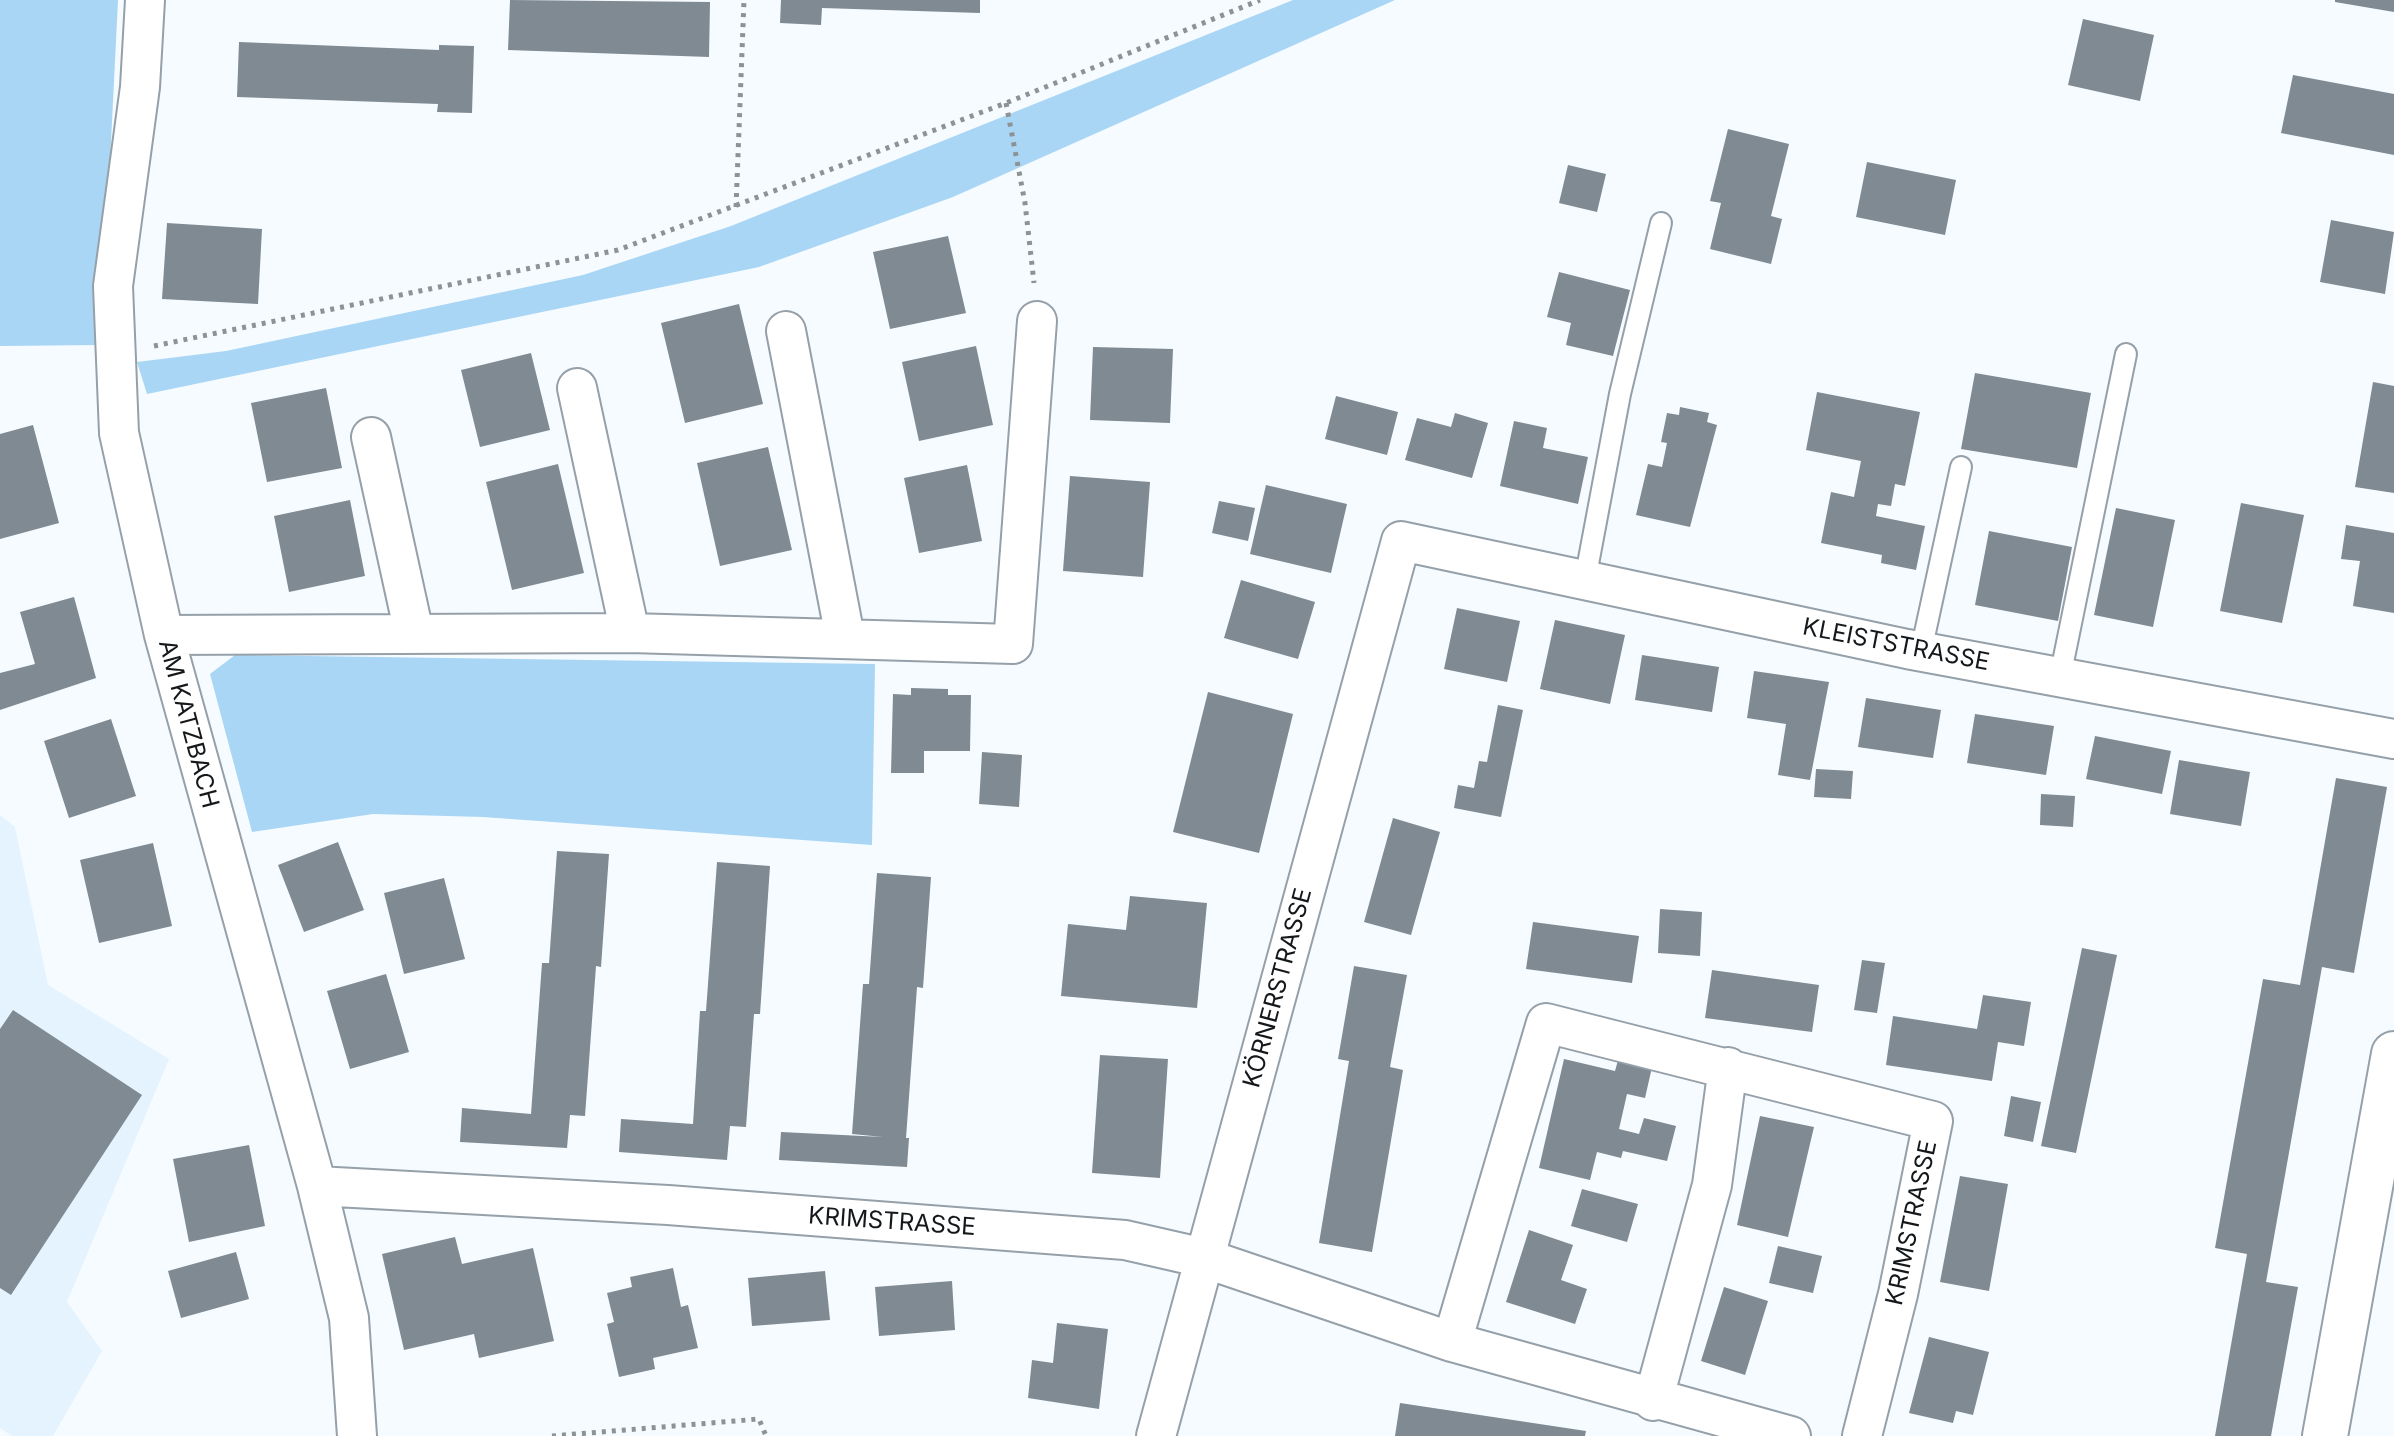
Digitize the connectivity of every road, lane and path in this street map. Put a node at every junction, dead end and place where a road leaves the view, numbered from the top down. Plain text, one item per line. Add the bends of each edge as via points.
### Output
1 (145, 0) edge
2 (744, 0) edge
3 (1260, 0) edge
4 (1006, 103) junction
5 (736, 207) junction
6 (1661, 223) dead end
7 (1037, 321) joint
8 (786, 331) dead end
9 (2126, 354) dead end
10 (114, 355) junction
11 (577, 388) dead end
12 (371, 437) dead end
13 (1961, 467) dead end
14 (1401, 541) joint
15 (1585, 580) junction
16 (414, 633) junction
17 (630, 633) junction
18 (164, 635) junction
19 (845, 637) junction
20 (1921, 651) junction
21 (2060, 677) junction
22 (2394, 739) edge
23 (2393, 1065) edge
24 (1728, 1067) junction
25 (317, 1186) junction
26 (1204, 1258) junction
27 (1452, 1342) junction
28 (1653, 1401) junction
29 (617, 1433) edge
30 (357, 1436) edge
31 (552, 1436) edge
32 (766, 1436) edge
33 (1156, 1436) edge
34 (1791, 1436) edge
35 (1862, 1436) edge
36 (2325, 1436) edge

1 - 10 street, AM KATZBACH via 140,87 113,286
2 - 5 path
3 - 4 path
4 - 5 path
4 - 7 path via 1025,203
5 - 10 path via 618,250
6 - 15 lane via 1620,394
7 - 19 street via 1013,644
8 - 19 street
9 - 21 lane
10 - 18 street, AM KATZBACH via 119,433
11 - 17 street
12 - 16 street
13 - 20 lane
14 - 15 street, KLEISTSTRASSE
14 - 26 street, KÖRNERSTRASSE
15 - 20 street, KLEISTSTRASSE
16 - 17 street
16 - 18 street
17 - 19 street
18 - 25 street, AM KATZBACH
20 - 21 street, KLEISTSTRASSE
21 - 22 street, KLEISTSTRASSE
23 - 36 main road
24 - 27 street, KRIMSTRASSE via 1546,1023
24 - 28 street via 1712,1185
24 - 35 street, KRIMSTRASSE via 1933,1121
25 - 26 street, KRIMSTRASSE via 668,1205 1125,1240
25 - 30 street, AM KATZBACH via 349,1318
26 - 27 street, KRIMSTRASSE
26 - 33 street, KÖRNERSTRASSE
27 - 28 street, KRIMSTRASSE
28 - 34 street, KRIMSTRASSE
29 - 31 path
29 - 32 path via 759,1419

